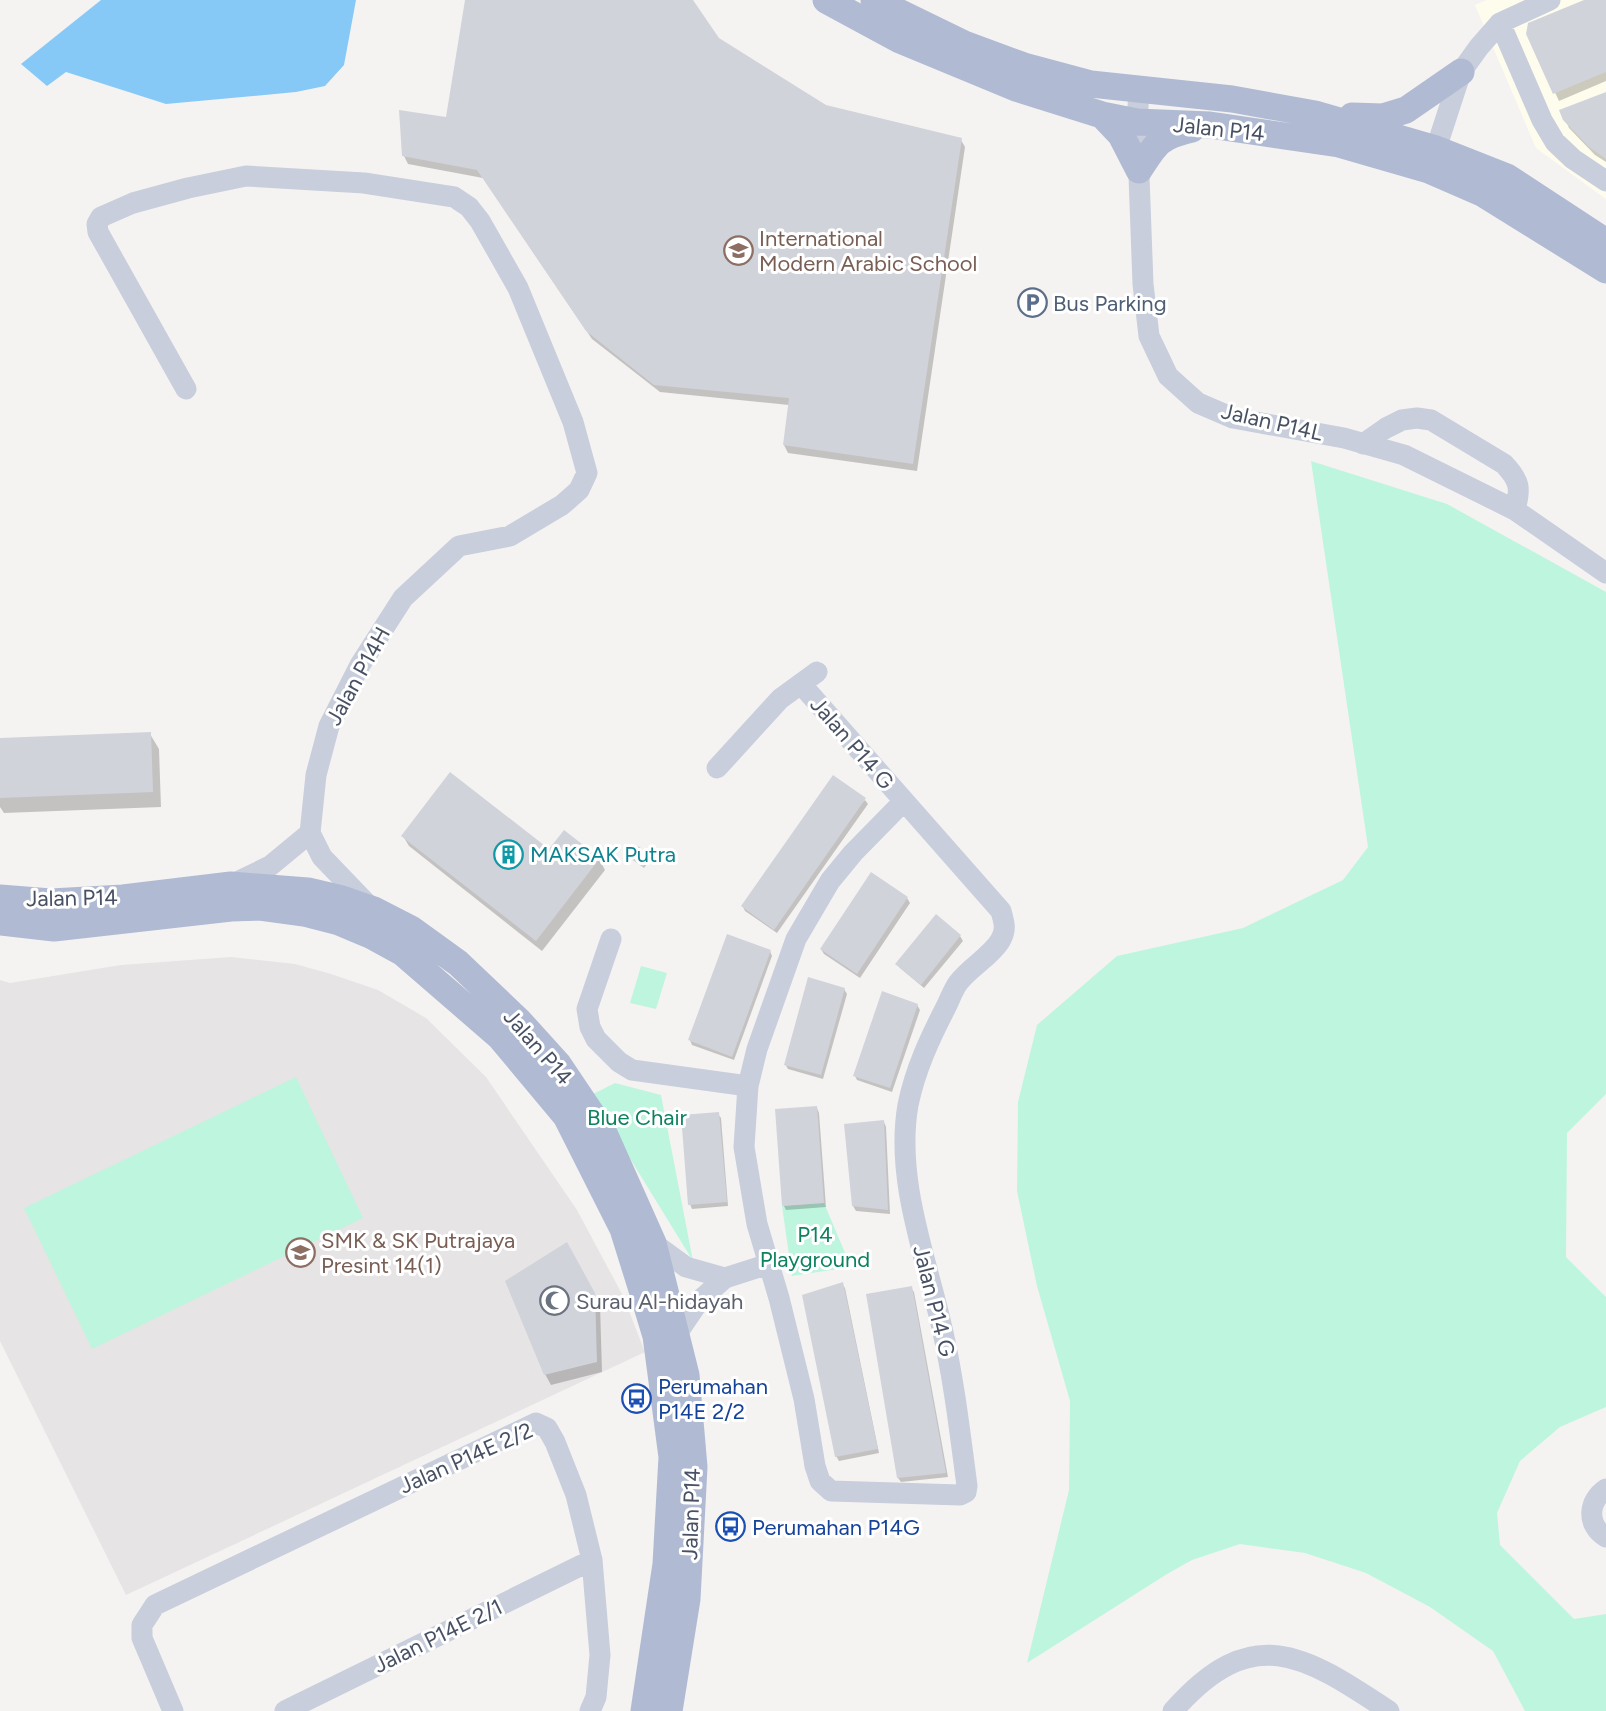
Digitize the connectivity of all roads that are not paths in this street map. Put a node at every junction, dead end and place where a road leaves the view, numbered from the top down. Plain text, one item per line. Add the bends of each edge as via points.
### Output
1 (826, 0) edge
2 (874, 0) edge
3 (1550, 0) edge
4 (1500, 23) junction
5 (1461, 72) junction
6 (1139, 91) junction
7 (1315, 114) junction
8 (1102, 115) junction
9 (1137, 122) junction
10 (1210, 125) junction
11 (1432, 160) junction
12 (1139, 170) junction
13 (1606, 181) edge
14 (1606, 242) edge
15 (1606, 270) edge
16 (186, 389) dead end
17 (1363, 444) junction
18 (1515, 510) junction
19 (1606, 573) edge
20 (717, 768) dead end
21 (903, 802) junction
22 (310, 833) junction
23 (231, 885) junction
24 (0, 898) edge
25 (374, 910) junction
26 (0, 922) edge
27 (611, 939) dead end
28 (748, 1086) junction
29 (653, 1243) junction
30 (769, 1264) junction
31 (725, 1278) junction
32 (676, 1335) junction
33 (1606, 1489) edge
34 (1606, 1537) edge
35 (592, 1560) junction
36 (670, 1708) edge
37 (173, 1711) edge
38 (285, 1711) edge
39 (590, 1711) edge
40 (644, 1711) edge
41 (1173, 1711) edge
42 (1389, 1711) edge

1 - 8 main road, Jalan P14 via 900,40 1016,88
2 - 6 main road, Jalan P14 via 964,44 1024,66 1091,84
3 - 4 street
4 - 5 street
4 - 13 street via 1555,142
5 - 7 main road via 1406,110 1383,117
5 - 11 street
6 - 7 main road, Jalan P14 via 1232,99
6 - 9 street, Jalan P14L
7 - 11 main road, Jalan P14
8 - 9 main road, Jalan P14
8 - 12 main road via 1121,135
9 - 10 main road, Jalan P14
9 - 12 street, Jalan P14L
10 - 11 main road, Jalan P14
10 - 12 main road via 1172,134 1154,145
11 - 14 main road, Jalan P14 via 1507,177
11 - 15 main road, Jalan P14
12 - 17 street, Jalan P14L via 1149,336 1168,376 1198,403 1233,418
16 - 22 street, Jalan P14H via 98,232 101,217 133,203 246,176 364,183 454,197 469,207 518,288 573,422 587,473 579,490 562,505 510,536 459,546 403,598 360,665 329,726 316,775
17 - 18 street, Jalan P14L via 1404,455
17 - 18 street via 1402,420 1431,420 1513,473 1520,494
18 - 19 street, Jalan P14L
20 - 21 street, Jalan P14 G via 780,699 809,678
21 - 28 street, Jalan P14 G via 830,881 796,939
21 - 30 street, Jalan P14 G via 1001,911 1005,926 1000,941 958,983 916,1072 908,1106 908,1179 916,1230 954,1386 966,1492 960,1495 831,1491 820,1481
22 - 23 street via 270,866
22 - 25 street via 322,857
23 - 24 main road, Jalan P14 via 123,898 51,902
23 - 25 main road, Jalan P14 via 308,891
25 - 29 main road, Jalan P14 via 411,929 458,963 558,1064 603,1131
26 - 40 main road, Jalan P14 via 54,928 250,907 339,922 403,953 500,1037 566,1116 623,1228 656,1336 672,1457 666,1564
27 - 28 street via 587,1010 596,1040 632,1070
28 - 30 street, Jalan P14 G via 744,1147 757,1224
29 - 31 street via 686,1267
29 - 32 main road, Jalan P14
30 - 31 street
31 - 32 street via 699,1301
32 - 36 main road, Jalan P14 via 686,1375 694,1467 687,1599
33 - 34 street via 1591,1509 1595,1527
35 - 37 street, Jalan P14E 2/2 via 576,1495 555,1442 547,1428 536,1423 155,1605 142,1625 142,1638
35 - 38 street, Jalan P14E 2/1
35 - 39 street, Jalan P14E 2/2 via 600,1655 596,1697
41 - 42 street via 1214,1672 1235,1660 1257,1655 1284,1656 1311,1666 1339,1678

